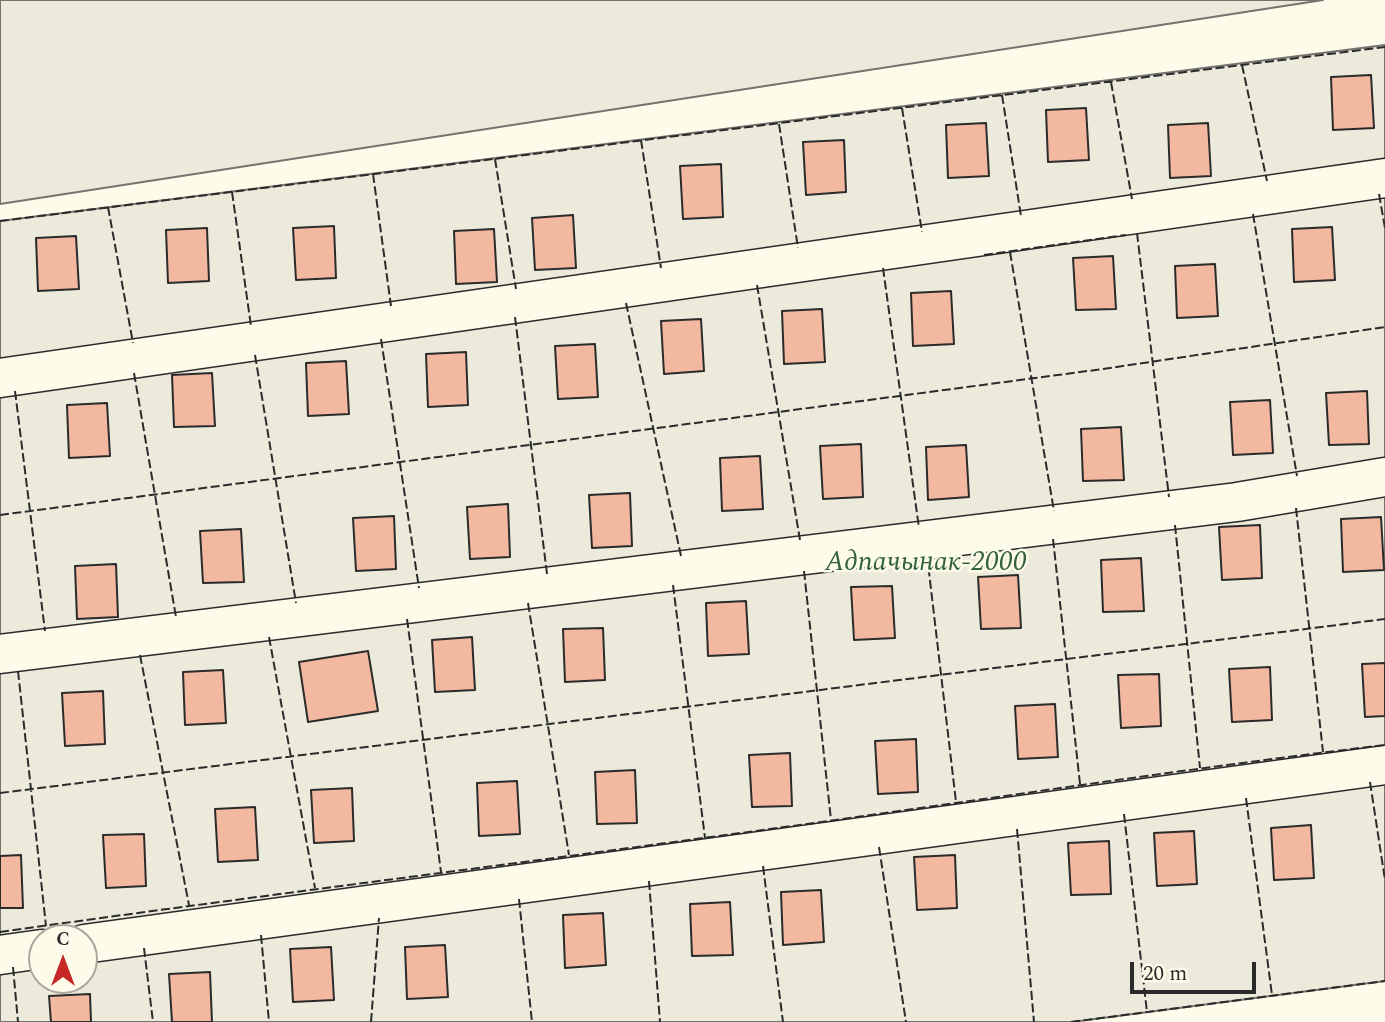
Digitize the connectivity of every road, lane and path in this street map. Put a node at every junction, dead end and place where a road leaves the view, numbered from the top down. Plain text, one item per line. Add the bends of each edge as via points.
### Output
1 (1385, 178) edge
2 (0, 378) edge
3 (1385, 477) edge
4 (0, 654) edge
5 (1385, 765) edge
6 (98, 942) edge
7 (28, 951) edge
8 (0, 955) edge

1 - 2 lane
3 - 4 lane via 1237,502
5 - 6 lane
7 - 8 lane

